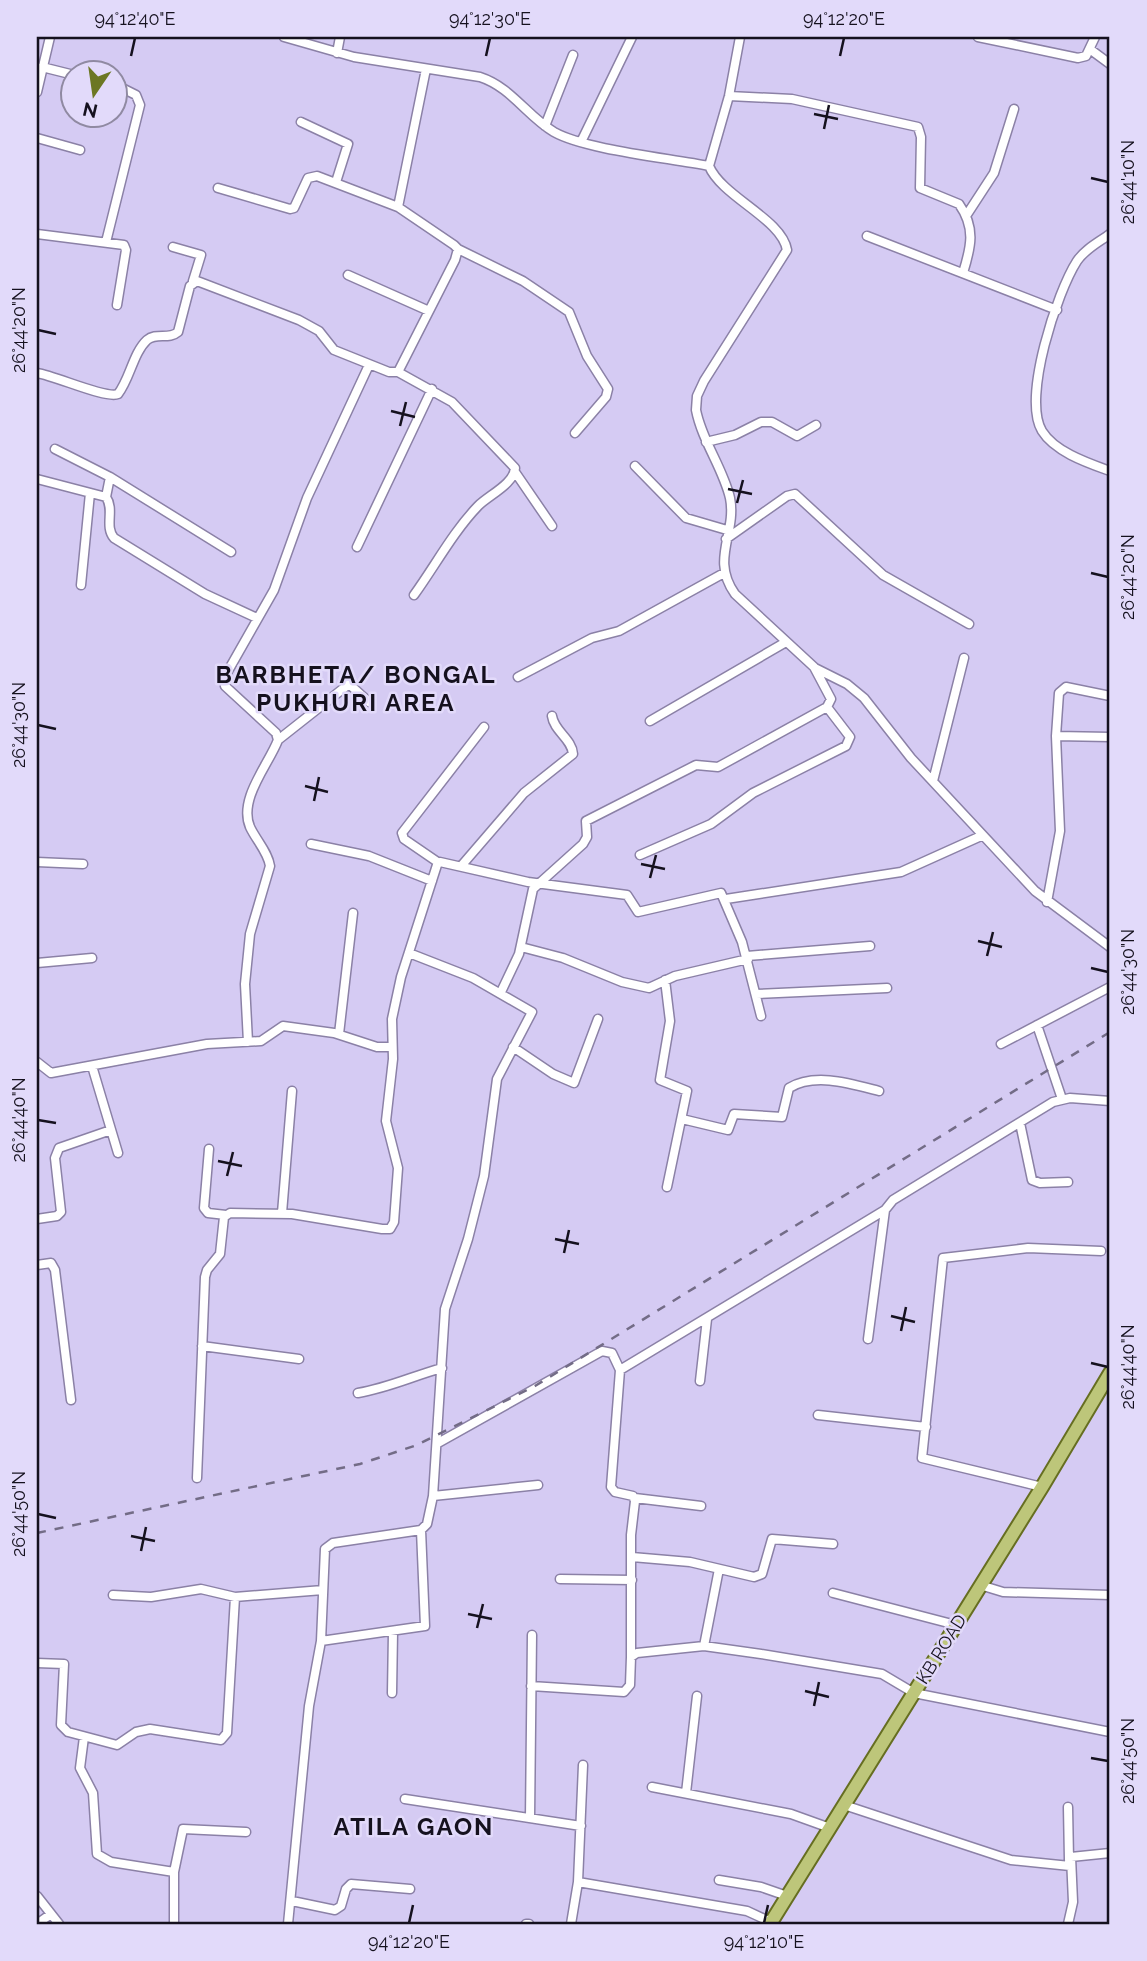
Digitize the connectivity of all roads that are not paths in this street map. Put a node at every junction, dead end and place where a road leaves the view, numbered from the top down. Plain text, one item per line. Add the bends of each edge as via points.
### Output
1 (50, 37) edge
2 (284, 37) edge
3 (340, 37) edge
4 (632, 37) edge
5 (740, 37) edge
6 (978, 37) edge
7 (1095, 37) edge
8 (1091, 50) junction
9 (337, 53) junction
10 (573, 55) dead end
11 (1110, 64) edge
12 (42, 66) junction
13 (426, 69) junction
14 (60, 71) edge
15 (37, 92) edge
16 (130, 92) edge
17 (729, 96) junction
18 (1014, 109) dead end
19 (301, 122) dead end
20 (545, 126) junction
21 (37, 138) edge
22 (582, 142) junction
23 (80, 150) dead end
24 (709, 166) junction
25 (336, 182) junction
26 (218, 188) dead end
27 (398, 207) junction
28 (966, 216) junction
29 (37, 234) edge
30 (1110, 234) edge
31 (867, 236) dead end
32 (106, 242) junction
33 (173, 247) dead end
34 (458, 249) junction
35 (963, 274) junction
36 (348, 275) dead end
37 (192, 281) junction
38 (117, 305) dead end
39 (1057, 310) junction
40 (429, 312) junction
41 (369, 365) junction
42 (398, 372) junction
43 (37, 373) edge
44 (432, 389) junction
45 (816, 425) dead end
46 (575, 433) dead end
47 (708, 447) junction
48 (55, 449) dead end
49 (635, 467) dead end
50 (1110, 471) edge
51 (515, 472) junction
52 (110, 477) junction
53 (37, 479) edge
54 (90, 493) junction
55 (106, 497) junction
56 (552, 526) dead end
57 (727, 535) junction
58 (357, 547) dead end
59 (230, 552) dead end
60 (724, 573) junction
61 (81, 585) dead end
62 (414, 595) dead end
63 (257, 618) junction
64 (969, 624) dead end
65 (786, 642) junction
66 (964, 658) dead end
67 (814, 667) junction
68 (518, 677) dead end
69 (1110, 696) edge
70 (369, 702) dead end
71 (827, 707) junction
72 (552, 716) dead end
73 (650, 721) dead end
74 (484, 727) dead end
75 (1056, 736) junction
76 (1110, 737) edge
77 (278, 740) junction
78 (933, 781) junction
79 (981, 836) junction
80 (312, 844) dead end
81 (640, 855) dead end
82 (37, 862) edge
83 (439, 863) junction
84 (83, 864) dead end
85 (462, 866) junction
86 (432, 881) junction
87 (536, 883) junction
88 (726, 899) junction
89 (1047, 902) junction
90 (353, 913) dead end
91 (870, 946) dead end
92 (521, 947) junction
93 (1110, 947) edge
94 (409, 953) junction
95 (747, 957) junction
96 (92, 958) dead end
97 (37, 963) edge
98 (666, 980) junction
99 (1110, 987) edge
100 (887, 988) dead end
101 (501, 992) junction
102 (756, 994) junction
103 (761, 1016) dead end
104 (598, 1019) dead end
105 (1037, 1025) junction
106 (339, 1034) junction
107 (248, 1042) junction
108 (1001, 1044) dead end
109 (392, 1047) junction
110 (513, 1047) junction
111 (37, 1062) edge
112 (92, 1066) junction
113 (292, 1091) dead end
114 (879, 1091) dead end
115 (1062, 1099) junction
116 (1110, 1101) edge
117 (682, 1119) junction
118 (1020, 1124) junction
119 (111, 1130) junction
120 (209, 1149) dead end
121 (118, 1153) dead end
122 (1068, 1182) dead end
123 (667, 1186) dead end
124 (885, 1210) junction
125 (282, 1213) junction
126 (226, 1214) junction
127 (37, 1219) edge
128 (1101, 1251) dead end
129 (37, 1265) edge
130 (707, 1319) junction
131 (869, 1339) dead end
132 (202, 1346) junction
133 (299, 1359) dead end
134 (442, 1368) junction
135 (620, 1370) junction
136 (1110, 1373) edge
137 (700, 1381) dead end
138 (358, 1393) dead end
139 (71, 1400) dead end
140 (818, 1415) dead end
141 (926, 1427) junction
142 (438, 1444) junction
143 (197, 1478) dead end
144 (538, 1485) dead end
145 (1042, 1487) junction
146 (433, 1496) junction
147 (635, 1498) junction
148 (701, 1506) dead end
149 (421, 1530) junction
150 (833, 1544) dead end
151 (632, 1557) junction
152 (719, 1569) junction
153 (560, 1579) dead end
154 (632, 1580) junction
155 (980, 1585) junction
156 (323, 1590) junction
157 (833, 1593) dead end
158 (113, 1595) dead end
159 (1110, 1595) edge
160 (235, 1597) junction
161 (956, 1625) junction
162 (393, 1632) junction
163 (533, 1635) dead end
164 (321, 1641) junction
165 (704, 1646) junction
166 (631, 1657) junction
167 (37, 1663) edge
168 (531, 1686) junction
169 (392, 1693) dead end
170 (914, 1693) junction
171 (697, 1696) dead end
172 (1110, 1732) edge
173 (84, 1737) junction
174 (583, 1765) dead end
175 (652, 1787) dead end
176 (686, 1793) junction
177 (405, 1799) dead end
178 (844, 1805) junction
179 (1068, 1807) dead end
180 (530, 1818) junction
181 (581, 1826) junction
182 (830, 1828) junction
183 (246, 1832) dead end
184 (1110, 1853) edge
185 (1070, 1863) junction
186 (174, 1872) junction
187 (719, 1880) dead end
188 (578, 1882) junction
189 (410, 1889) dead end
190 (37, 1896) edge
191 (788, 1896) junction
192 (292, 1901) junction
193 (51, 1914) junction
194 (770, 1923) edge
195 (37, 1924) edge
196 (59, 1924) edge
197 (174, 1924) edge
198 (288, 1924) edge
199 (571, 1924) edge
200 (1068, 1924) edge

1 - 12 street
2 - 9 street
3 - 9 street
4 - 22 street
5 - 17 street
6 - 8 street via 1078,58
7 - 8 street
8 - 11 street
9 - 13 street
10 - 20 street
12 - 14 street
12 - 15 street
13 - 20 street via 489,80
13 - 27 street
16 - 32 street via 141,104
17 - 24 street
17 - 28 street via 792,99 865,118 914,124 921,138 920,188 953,200
18 - 28 street via 994,173
19 - 25 street via 348,144
20 - 22 street
21 - 23 street
22 - 24 street
24 - 47 street via 722,184 780,236 787,250 699,390 696,410
25 - 26 street via 308,178 290,209
25 - 27 street
27 - 34 street
28 - 35 street via 972,242
29 - 32 street
30 - 39 street via 1080,258
31 - 35 street
32 - 38 street via 124,245 126,250
33 - 37 street via 201,255
34 - 40 street
34 - 46 street via 523,281 574,318 587,356 608,388 606,397
35 - 39 street
36 - 40 street
37 - 41 street via 299,320 318,331 334,350
37 - 43 street via 178,332 147,341 118,394 104,396 72,381
39 - 50 street via 1041,364 1037,418 1041,430 1058,447
40 - 42 street
41 - 42 street
41 - 63 street via 307,498 274,590
42 - 44 street
44 - 51 street via 469,417 513,464
44 - 58 street
45 - 47 street via 797,436 772,422 761,422
47 - 57 street via 730,499
48 - 52 street
49 - 57 street via 686,518
51 - 56 street
51 - 62 street via 461,527
52 - 55 street
52 - 59 street
53 - 54 street
54 - 55 street
54 - 61 street
55 - 63 street via 114,538 205,594
57 - 60 street
57 - 64 street via 795,494 883,575
60 - 65 street via 735,594
60 - 68 street via 619,631 592,638
63 - 77 street via 223,682
65 - 67 street
65 - 73 street
66 - 78 street
67 - 71 street via 830,692
67 - 78 street via 863,698
69 - 75 street via 1062,687
70 - 77 street via 349,684
71 - 81 street via 850,737 846,746 753,793 711,824
71 - 87 street via 718,767 695,765 592,817 586,821 583,844
72 - 85 street via 573,754 524,793
74 - 83 street via 402,833
75 - 76 street
75 - 89 street via 1060,831
77 - 107 street via 248,809 249,824 270,866 250,934 245,984
78 - 79 street
79 - 88 street via 901,872
79 - 89 street
80 - 86 street via 369,856
82 - 84 street
83 - 85 street
83 - 86 street
85 - 87 street
86 - 94 street
87 - 88 street via 627,895 638,912 717,892
87 - 92 street
88 - 95 street
89 - 93 street
90 - 106 street
91 - 95 street
92 - 98 street via 642,987 656,987
92 - 101 street
94 - 101 street
94 - 109 street via 396,998
95 - 98 street
95 - 102 street
96 - 97 street
98 - 117 street via 669,1027 659,1077 687,1091
99 - 105 street
100 - 102 street
101 - 110 street via 532,1012
102 - 103 street
104 - 110 street via 574,1083
105 - 108 street
105 - 115 street
106 - 107 street via 283,1026 265,1040
106 - 109 street via 377,1047
107 - 112 street via 200,1045
109 - 125 street via 387,1129 398,1168 392,1226 382,1229
110 - 134 street via 497,1079 484,1175 444,1309
111 - 112 street via 51,1073
112 - 119 street
113 - 125 street
114 - 117 street via 832,1080 795,1085 789,1088 782,1117 734,1114 728,1130
115 - 116 street
115 - 118 street
117 - 123 street
118 - 122 street via 1032,1180
118 - 124 street via 900,1195
119 - 121 street
119 - 127 street via 59,1148 55,1158 61,1212
120 - 126 street via 204,1208 208,1213
124 - 130 street
124 - 131 street
125 - 126 street
126 - 132 street via 219,1258 206,1273
128 - 141 street via 1028,1248 943,1258
129 - 139 street via 51,1263 55,1270
130 - 135 street
130 - 137 street
132 - 133 street
132 - 143 street
134 - 138 street via 404,1379 391,1388
134 - 142 street
135 - 142 street via 612,1353 602,1351
135 - 147 street via 611,1487
136 - 145 main road, KB ROAD
140 - 141 street
141 - 145 street via 921,1454 927,1461
142 - 146 street
144 - 146 street
145 - 155 main road, KB ROAD
146 - 149 street via 427,1524
147 - 148 street
147 - 151 street
149 - 156 street via 327,1545
149 - 162 street via 425,1626
150 - 152 street via 772,1539 758,1577
151 - 152 street
151 - 154 street
152 - 165 street
153 - 154 street
154 - 166 street
155 - 159 street via 1003,1592
155 - 161 main road, KB ROAD
156 - 160 street
156 - 164 street
157 - 161 street
158 - 160 street via 150,1597 201,1589
160 - 173 street via 226,1738 209,1740 150,1729 117,1745
161 - 170 main road, KB ROAD
162 - 164 street
162 - 169 street
163 - 168 street
164 - 192 street via 309,1706
165 - 166 street
165 - 170 street via 882,1674
166 - 168 street via 630,1685 624,1692
167 - 173 street via 64,1664 61,1725
168 - 180 street
170 - 172 street
170 - 178 main road, KB ROAD
171 - 176 street
173 - 186 street via 80,1768 93,1793 97,1854 111,1862
174 - 181 street
175 - 176 street
176 - 182 street via 790,1814
177 - 180 street
178 - 182 main road, KB ROAD
178 - 185 street via 1011,1860
179 - 185 street
180 - 181 street
181 - 188 street
182 - 191 main road, KB ROAD
183 - 186 street via 186,1827
184 - 185 street via 1074,1854
185 - 200 street via 1073,1902
186 - 197 street
187 - 191 street via 761,1886
188 - 194 street via 747,1911
188 - 199 street
189 - 192 street via 351,1884 335,1910
190 - 193 street
191 - 194 main road, KB ROAD
192 - 198 street
193 - 195 street
193 - 196 street

